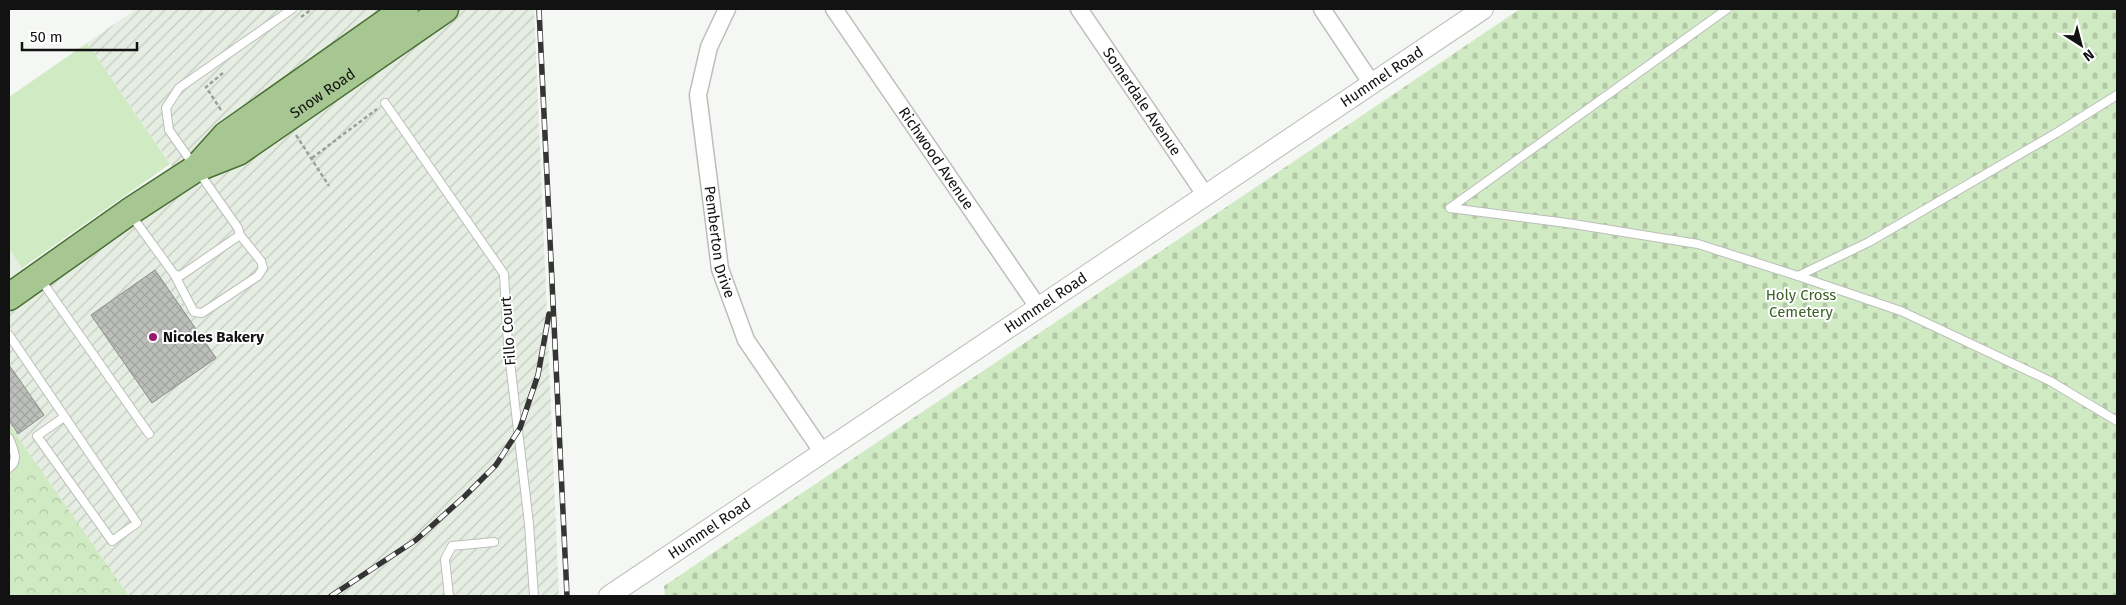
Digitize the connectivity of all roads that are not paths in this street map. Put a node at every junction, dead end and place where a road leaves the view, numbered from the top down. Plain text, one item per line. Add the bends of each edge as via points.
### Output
1 (292, 9) edge
2 (406, 9) edge
3 (445, 9) edge
4 (727, 9) edge
5 (834, 9) edge
6 (1079, 9) edge
7 (1322, 9) edge
8 (1483, 9) edge
9 (1727, 9) edge
10 (1372, 84) junction
11 (2117, 95) edge
12 (385, 103) road end
13 (195, 169) junction
14 (1206, 196) junction
15 (129, 212) junction
16 (240, 235) junction
17 (174, 274) junction
18 (1798, 276) junction
19 (20, 287) edge
20 (1038, 307) junction
21 (9, 335) edge
22 (64, 417) junction
23 (2117, 421) edge
24 (149, 434) dead end
25 (9, 438) edge
26 (823, 453) junction
27 (9, 468) edge
28 (494, 542) dead end
29 (617, 594) edge
30 (449, 596) edge
31 (534, 596) edge

1 - 13 lane via 179,88 166,108 169,130
2 - 13 main road, Snow Road via 226,135
3 - 13 main road, Snow Road via 238,152
4 - 26 street, Pemberton Drive via 709,47 698,95 720,269 746,340
5 - 20 street, Richwood Avenue
6 - 14 street, Somerdale Avenue
7 - 10 street
8 - 10 street, Hummel Road
9 - 18 lane via 1450,208 1698,244
10 - 14 street, Hummel Road
11 - 18 lane via 1869,242
12 - 31 lane, Fillo Court via 504,274 508,345
13 - 15 main road, Snow Road
13 - 16 lane
14 - 20 street, Hummel Road
15 - 17 lane
15 - 19 main road, Snow Road
16 - 17 lane via 180,276
16 - 17 lane via 263,268 258,276 202,314 194,312
18 - 23 lane via 1900,311 2050,381
19 - 24 lane
20 - 26 street, Hummel Road
21 - 22 lane
22 - 22 lane via 37,436 112,541 137,523
25 - 27 lane via 15,458
26 - 29 street, Hummel Road
28 - 30 lane via 452,546 445,559

